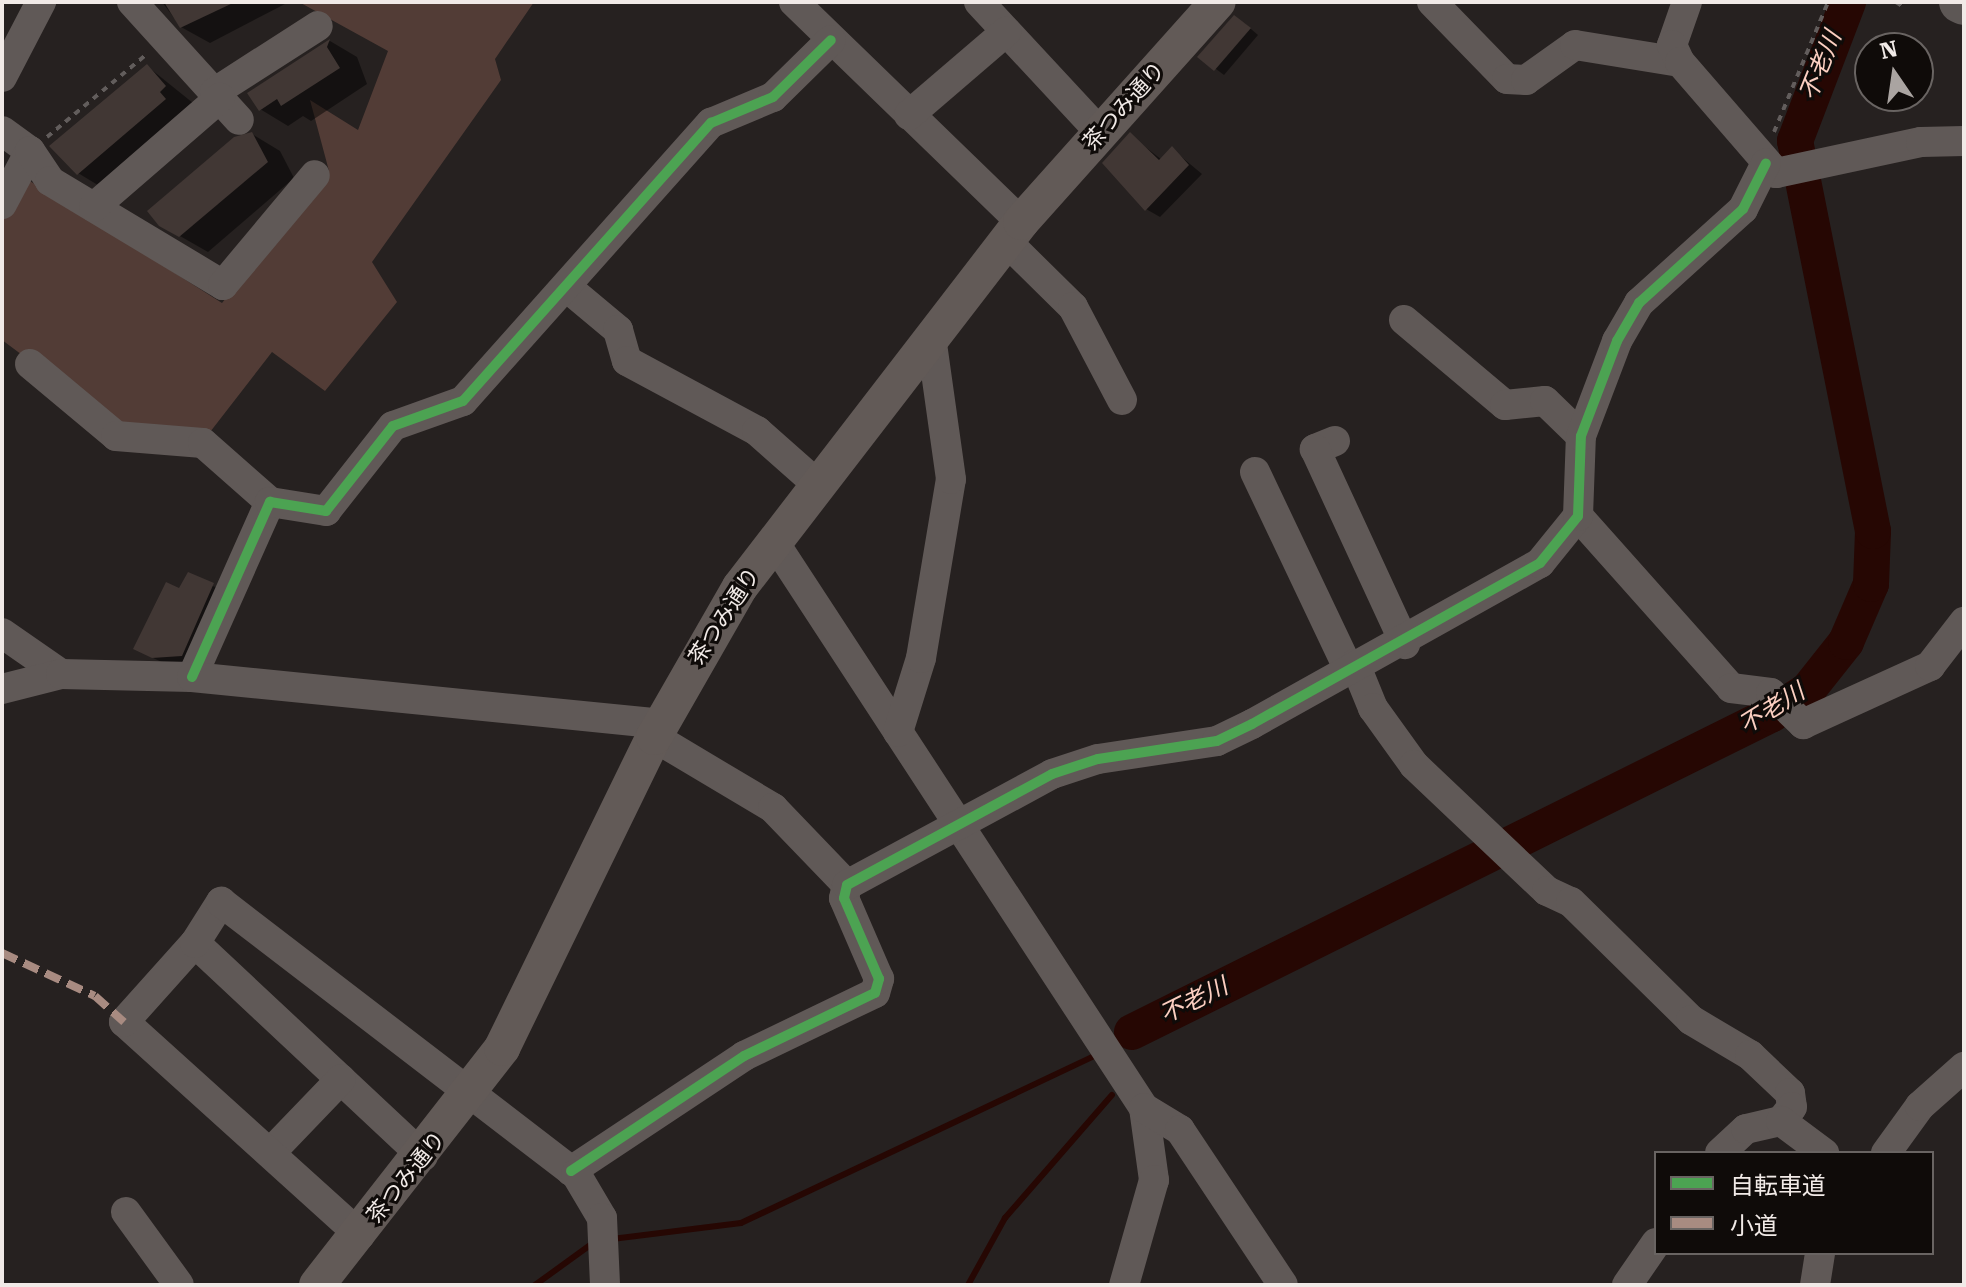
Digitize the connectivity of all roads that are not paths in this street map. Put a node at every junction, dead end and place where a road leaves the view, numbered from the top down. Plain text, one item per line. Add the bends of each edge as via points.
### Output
1 (41, 2) edge
2 (794, 2) edge
3 (979, 2) edge
4 (1218, 2) edge
5 (1432, 2) edge
6 (1687, 2) edge
7 (139, 3) edge
8 (318, 26) dead end
9 (1006, 32) junction
10 (831, 40) junction
11 (1680, 62) junction
12 (2, 77) edge
13 (218, 95) junction
14 (909, 115) junction
15 (239, 120) dead end
16 (2, 131) edge
17 (1100, 132) junction
18 (1964, 141) edge
19 (30, 151) junction
20 (1782, 167) junction
21 (315, 175) dead end
22 (2, 204) edge
23 (94, 207) junction
24 (1014, 232) junction
25 (569, 289) junction
26 (1404, 320) dead end
27 (931, 337) junction
28 (30, 364) dead end
29 (1122, 400) dead end
30 (1581, 436) junction
31 (1335, 441) dead end
32 (1255, 472) dead end
33 (817, 484) junction
34 (270, 502) junction
35 (1578, 516) junction
36 (774, 542) junction
37 (1964, 622) edge
38 (2, 633) edge
39 (1405, 644) junction
40 (1352, 666) junction
41 (61, 674) junction
42 (192, 677) junction
43 (2, 689) edge
44 (657, 731) junction
45 (898, 732) junction
46 (958, 822) junction
47 (847, 885) junction
48 (195, 943) junction
49 (1964, 1067) edge
50 (341, 1079) junction
51 (475, 1091) junction
52 (1144, 1108) junction
53 (1781, 1121) junction
54 (273, 1150) junction
55 (1722, 1151) edge
56 (1821, 1151) edge
57 (1887, 1151) edge
58 (423, 1156) junction
59 (571, 1171) junction
60 (126, 1212) dead end
61 (360, 1235) junction
62 (1654, 1246) edge
63 (1820, 1255) edge
64 (179, 1285) edge
65 (317, 1285) edge
66 (605, 1285) edge
67 (1124, 1285) edge
68 (1283, 1285) edge
69 (1627, 1285) edge
70 (1815, 1285) edge

1 - 12 street
2 - 10 street
3 - 9 street
4 - 17 main road, 茶つみ通り
5 - 11 street via 1507,79 1526,80 1575,45
6 - 11 street via 1672,45
7 - 13 street
8 - 13 street
9 - 14 street
9 - 17 street
10 - 14 street
10 - 25 street via 773,97 711,123
11 - 20 street
13 - 15 street
13 - 23 street
14 - 24 street
16 - 19 street
17 - 24 main road, 茶つみ通り
18 - 20 street via 1921,142
19 - 22 street
19 - 23 street via 50,181
20 - 30 street via 1639,303 1595,386
21 - 23 street via 223,285
24 - 27 main road, 茶つみ通り
24 - 29 street via 1073,307
25 - 33 street via 618,330 627,361 757,431
25 - 34 street via 463,401 393,426 326,511
26 - 30 street via 1505,405 1545,401
27 - 33 main road, 茶つみ通り
27 - 45 street via 951,479 921,658
28 - 34 street via 116,436 203,443
30 - 35 street
31 - 39 street via 1315,449
32 - 40 street
33 - 36 main road, 茶つみ通り
34 - 42 street
35 - 37 street via 1731,688 1771,693 1803,724 1930,666
35 - 39 street via 1540,563
36 - 44 main road, 茶つみ通り via 713,627
36 - 45 street
38 - 41 street
39 - 40 street
40 - 46 street via 1217,741 1074,766
40 - 53 street via 1373,708 1414,765 1691,1020 1750,1055 1790,1093 1792,1107
41 - 42 street
41 - 43 street
42 - 44 street
44 - 47 street via 773,808
44 - 51 main road, 茶つみ通り via 525,1005
45 - 46 street
46 - 47 street
46 - 52 street
47 - 59 street via 844,898 879,979 875,993 744,1056
48 - 50 street
48 - 51 street via 221,902 417,1058
48 - 54 street via 124,1022
49 - 57 street via 1920,1106
50 - 54 street
50 - 58 street
51 - 58 main road, 茶つみ通り
51 - 59 street
52 - 67 street via 1154,1180
52 - 68 street via 1180,1130
53 - 55 street via 1746,1129
53 - 56 street
54 - 61 street
58 - 61 main road, 茶つみ通り
59 - 66 street via 602,1218
60 - 64 street
61 - 65 main road, 茶つみ通り
62 - 69 street
63 - 70 street

